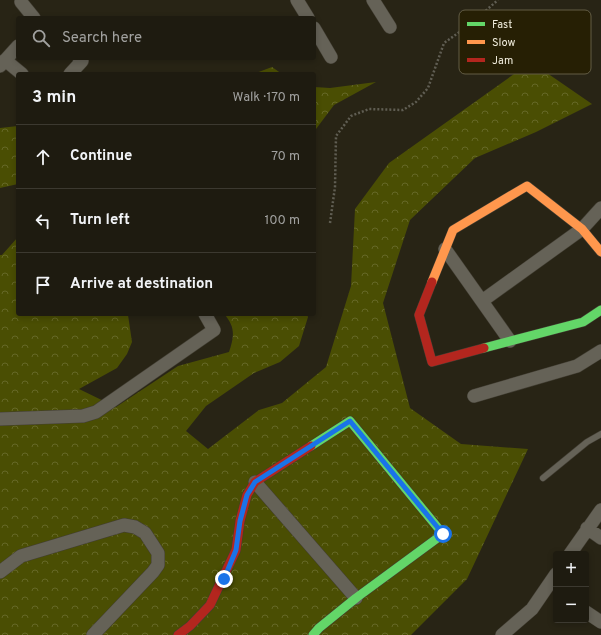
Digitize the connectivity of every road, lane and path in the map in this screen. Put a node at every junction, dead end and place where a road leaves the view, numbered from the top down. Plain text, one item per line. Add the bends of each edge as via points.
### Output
1 (297, 0) edge
2 (373, 0) edge
3 (498, 0) edge
4 (21, 2) dead end
5 (486, 10) edge
6 (32, 16) edge
7 (307, 16) edge
8 (390, 27) dead end
9 (316, 31) edge
10 (459, 32) edge
11 (16, 48) edge
12 (331, 57) dead end
13 (81, 60) edge
14 (3, 63) edge
15 (19, 72) edge
16 (72, 72) edge
17 (601, 208) edge
18 (330, 223) dead end
19 (582, 229) junction
20 (445, 249) junction
21 (601, 252) edge
22 (482, 301) junction
23 (601, 310) edge
24 (206, 316) edge
25 (510, 341) junction
26 (601, 351) edge
27 (474, 396) dead end
28 (0, 419) edge
29 (601, 434) edge
30 (543, 478) dead end
31 (255, 482) junction
32 (601, 510) edge
33 (588, 528) junction
34 (601, 538) edge
35 (572, 551) edge
36 (0, 572) edge
37 (553, 584) edge
38 (356, 598) junction
39 (589, 614) edge
40 (601, 622) edge
41 (95, 635) edge
42 (178, 635) edge
43 (313, 635) edge
44 (502, 635) edge

1 - 7 street
2 - 8 street
3 - 5 path
4 - 6 street
9 - 12 street
10 - 18 path via 444,43 428,88 416,102 403,110 369,109 351,116 336,136 335,187
11 - 14 street
13 - 16 street
14 - 15 street
17 - 19 street
19 - 20 street via 527,186 453,230
19 - 21 street
19 - 22 street
20 - 22 street
20 - 25 street via 419,315 432,362
22 - 25 street
23 - 25 street via 583,322
24 - 28 street via 214,330 96,412 83,416
26 - 27 street via 577,366
29 - 30 lane via 587,442
31 - 38 street
31 - 38 street via 350,421 443,534
31 - 42 street via 247,495 236,550 210,605
32 - 33 street
33 - 34 street
33 - 35 street
36 - 41 street via 21,556 124,525 135,527 145,533 158,553 158,565
37 - 44 street via 532,609
38 - 43 street
39 - 40 street

